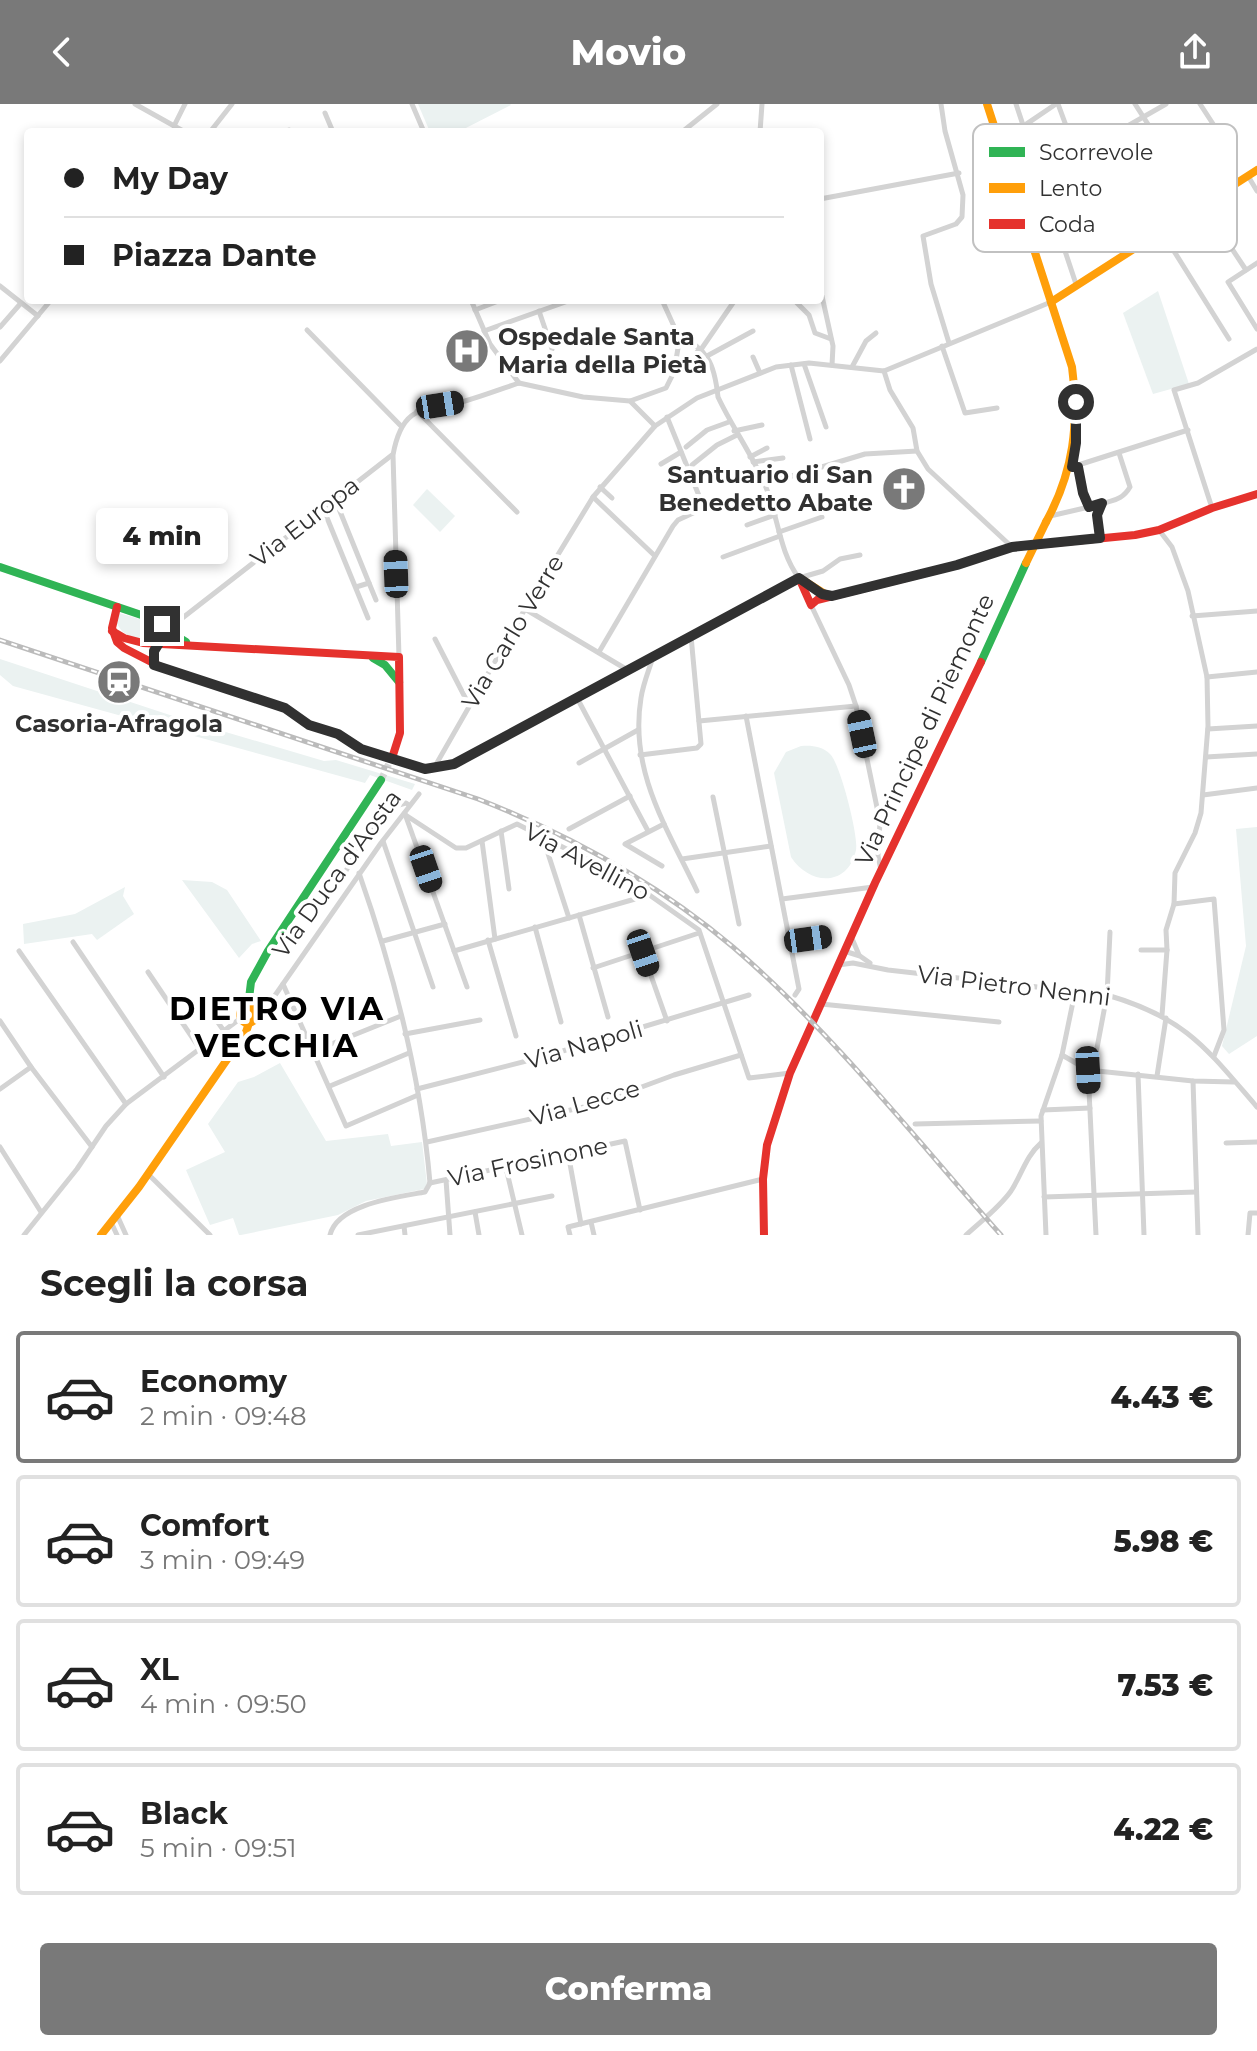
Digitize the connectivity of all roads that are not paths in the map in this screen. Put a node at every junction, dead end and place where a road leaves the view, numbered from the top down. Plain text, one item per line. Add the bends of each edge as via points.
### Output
1 (135, 104) edge
2 (185, 104) edge
3 (232, 104) edge
4 (412, 104) edge
5 (717, 104) edge
6 (762, 104) edge
7 (941, 104) edge
8 (987, 104) edge
9 (1016, 104) edge
10 (1057, 104) edge
11 (1135, 104) edge
12 (1166, 104) edge
13 (1200, 104) edge
14 (325, 113) dead end
15 (1144, 118) junction
16 (994, 124) edge
17 (1021, 124) edge
18 (1025, 124) edge
19 (1065, 124) edge
20 (1133, 124) edge
21 (1148, 124) edge
22 (1213, 124) edge
23 (174, 126) junction
24 (178, 128) edge
25 (213, 128) edge
26 (331, 128) edge
27 (422, 128) edge
28 (687, 128) edge
29 (760, 128) edge
30 (1257, 170) edge
31 (959, 173) junction
32 (1248, 176) junction
33 (1237, 183) edge
34 (1257, 191) edge
35 (824, 198) edge
36 (1035, 252) edge
37 (1065, 252) edge
38 (1129, 252) edge
39 (1175, 252) edge
40 (1234, 252) edge
41 (1257, 263) edge
42 (1246, 270) junction
43 (1076, 284) junction
44 (0, 286) edge
45 (1051, 302) junction
46 (21, 303) junction
47 (48, 304) edge
48 (473, 304) edge
49 (491, 304) edge
50 (559, 304) edge
51 (664, 304) edge
52 (732, 304) edge
53 (798, 304) edge
54 (824, 304) edge
55 (475, 310) junction
56 (539, 311) junction
57 (38, 316) junction
58 (0, 327) edge
59 (1257, 329) edge
60 (307, 330) dead end
61 (484, 331) junction
62 (753, 331) dead end
63 (677, 333) junction
64 (876, 333) dead end
65 (831, 339) junction
66 (1229, 339) dead end
67 (949, 343) junction
68 (942, 346) junction
69 (702, 348) junction
70 (552, 349) dead end
71 (1257, 349) edge
72 (707, 356) junction
73 (753, 357) dead end
74 (0, 361) edge
75 (804, 364) junction
76 (791, 365) junction
77 (832, 365) junction
78 (852, 367) junction
79 (884, 371) junction
80 (674, 372) junction
81 (760, 373) junction
82 (519, 383) junction
83 (717, 390) junction
84 (630, 401) junction
85 (997, 408) dead end
86 (417, 411) junction
87 (667, 417) junction
88 (729, 422) junction
89 (762, 425) dead end
90 (401, 426) junction
91 (655, 426) junction
92 (826, 427) dead end
93 (1188, 430) junction
94 (736, 433) junction
95 (810, 439) dead end
96 (767, 448) dead end
97 (684, 450) junction
98 (917, 451) junction
99 (1119, 453) junction
100 (393, 455) junction
101 (783, 458) dead end
102 (751, 460) junction
103 (661, 464) dead end
104 (690, 467) junction
105 (1075, 467) junction
106 (676, 483) dead end
107 (765, 484) junction
108 (600, 487) junction
109 (1257, 494) edge
110 (593, 497) junction
111 (612, 498) dead end
112 (335, 499) junction
113 (1102, 503) junction
114 (1089, 507) junction
115 (323, 508) junction
116 (1212, 508) junction
117 (517, 512) dead end
118 (775, 515) junction
119 (822, 517) dead end
120 (1048, 519) junction
121 (747, 525) dead end
122 (1159, 530) junction
123 (780, 534) junction
124 (1100, 538) junction
125 (1012, 547) junction
126 (860, 555) dead end
127 (655, 556) junction
128 (723, 557) dead end
129 (0, 567) edge
130 (799, 578) junction
131 (369, 583) junction
132 (356, 587) junction
133 (813, 597) junction
134 (376, 600) dead end
135 (117, 607) junction
136 (525, 609) junction
137 (1257, 611) edge
138 (1192, 616) junction
139 (368, 618) dead end
140 (164, 628) junction
141 (112, 631) junction
142 (691, 636) junction
143 (435, 639) dead end
144 (157, 644) junction
145 (195, 645) junction
146 (398, 645) junction
147 (599, 652) junction
148 (375, 657) junction
149 (399, 657) junction
150 (653, 657) junction
151 (154, 665) junction
152 (627, 670) junction
153 (1257, 672) edge
154 (1207, 677) junction
155 (399, 683) junction
156 (576, 696) junction
157 (469, 705) junction
158 (856, 706) junction
159 (746, 716) junction
160 (699, 721) junction
161 (1257, 726) edge
162 (639, 729) junction
163 (1208, 729) junction
164 (604, 748) junction
165 (1257, 754) edge
166 (393, 755) tunnel mouth
167 (640, 755) junction
168 (1206, 757) junction
169 (579, 763) dead end
170 (434, 769) junction
171 (381, 780) tunnel mouth
172 (1257, 788) edge
173 (419, 794) dead end
174 (1203, 795) junction
175 (630, 796) junction
176 (713, 797) dead end
177 (409, 805) junction
178 (404, 814) junction
179 (664, 824) junction
180 (569, 829) dead end
181 (501, 831) junction
182 (648, 831) junction
183 (542, 835) junction
184 (880, 840) junction
185 (383, 841) junction
186 (482, 841) junction
187 (894, 845) junction
188 (771, 846) junction
189 (726, 853) junction
190 (682, 859) junction
191 (662, 866) dead end
192 (881, 870) junction
193 (359, 873) junction
194 (873, 887) junction
195 (509, 889) dead end
196 (697, 891) dead end
197 (650, 895) junction
198 (782, 899) junction
199 (300, 904) junction
200 (1174, 904) junction
201 (579, 915) junction
202 (569, 918) junction
203 (445, 924) junction
204 (739, 924) dead end
205 (535, 927) junction
206 (414, 932) junction
207 (1110, 932) dead end
208 (699, 933) junction
209 (851, 936) junction
210 (825, 937) dead end
211 (492, 940) junction
212 (383, 941) junction
213 (73, 942) dead end
214 (791, 942) junction
215 (1141, 950) dead end
216 (1167, 950) junction
217 (19, 951) dead end
218 (454, 951) junction
219 (844, 951) junction
220 (643, 953) junction
221 (860, 956) junction
222 (838, 965) junction
223 (874, 966) junction
224 (593, 968) junction
225 (148, 972) dead end
226 (283, 984) junction
227 (433, 987) dead end
228 (467, 987) dead end
229 (1075, 992) junction
230 (749, 995) dead end
231 (795, 995) dead end
232 (1107, 995) junction
233 (205, 1004) dead end
234 (722, 1004) junction
235 (820, 1004) junction
236 (252, 1010) junction
237 (401, 1016) junction
238 (608, 1017) dead end
239 (1164, 1017) junction
240 (245, 1020) junction
241 (480, 1020) dead end
242 (0, 1021) edge
243 (667, 1021) junction
244 (561, 1022) dead end
245 (999, 1022) dead end
246 (224, 1031) junction
247 (3, 1034) edge
248 (405, 1034) junction
249 (516, 1036) dead end
250 (200, 1049) junction
251 (314, 1051) junction
252 (409, 1053) junction
253 (741, 1055) junction
254 (1062, 1055) junction
255 (1214, 1056) junction
256 (31, 1067) junction
257 (1090, 1069) junction
258 (790, 1073) junction
259 (1138, 1074) junction
260 (1157, 1076) junction
261 (164, 1077) junction
262 (1193, 1081) junction
263 (1235, 1082) junction
264 (330, 1086) junction
265 (0, 1089) edge
266 (417, 1092) junction
267 (126, 1104) junction
268 (1257, 1107) edge
269 (1090, 1108) junction
270 (1043, 1110) junction
271 (1041, 1121) junction
272 (915, 1124) dead end
273 (427, 1142) junction
274 (1042, 1142) junction
275 (1257, 1142) edge
276 (1226, 1143) dead end
277 (0, 1147) edge
278 (92, 1147) junction
279 (568, 1153) junction
280 (506, 1168) junction
281 (148, 1174) junction
282 (763, 1179) junction
283 (446, 1180) junction
284 (430, 1183) junction
285 (1196, 1192) junction
286 (1144, 1193) junction
287 (552, 1196) dead end
288 (1095, 1196) junction
289 (1044, 1197) junction
290 (515, 1204) junction
291 (640, 1210) junction
292 (41, 1212) junction
293 (475, 1212) junction
294 (1253, 1213) edge
295 (449, 1217) junction
296 (114, 1218) junction
297 (591, 1222) junction
298 (581, 1224) junction
299 (404, 1226) junction
300 (24, 1235) edge
301 (101, 1235) edge
302 (117, 1235) edge
303 (126, 1235) edge
304 (210, 1235) edge
305 (330, 1235) edge
306 (358, 1235) edge
307 (405, 1235) edge
308 (450, 1235) edge
309 (479, 1235) edge
310 (522, 1235) edge
311 (570, 1235) edge
312 (594, 1235) edge
313 (764, 1235) edge
314 (966, 1235) edge
315 (1046, 1235) edge
316 (1096, 1235) edge
317 (1144, 1235) edge
318 (1198, 1235) edge
319 (1248, 1235) edge

1 - 23 street
2 - 23 street
3 - 25 street
4 - 27 street
5 - 28 street
6 - 29 street
7 - 31 street
8 - 16 street, Via Principe di Piemonte
9 - 17 street
10 - 18 street
10 - 19 street
11 - 15 street
12 - 15 street
13 - 22 street
14 - 26 street
15 - 20 street
15 - 21 street
23 - 24 street
30 - 32 street
31 - 35 street
31 - 67 street via 962,217 923,236
32 - 33 street
32 - 34 street
36 - 45 street, Via Principe di Piemonte
37 - 43 street
38 - 43 street
39 - 66 street
40 - 42 street
41 - 42 street
42 - 59 street via 1228,282
43 - 45 street
44 - 46 street
45 - 67 street
45 - 105 street, Via Principe di Piemonte via 1075,387
46 - 57 street
46 - 58 street
47 - 57 street
48 - 55 street
49 - 55 street
50 - 56 street
51 - 63 street
52 - 69 street
53 - 65 street via 815,333
54 - 65 street
55 - 61 street
56 - 61 street
56 - 70 street
57 - 74 street
60 - 90 street
61 - 82 street
62 - 72 street
63 - 69 street
63 - 80 street
64 - 78 street
65 - 77 street
67 - 68 street
68 - 79 street
68 - 85 street via 965,413
69 - 72 street
69 - 80 street
71 - 93 street via 1198,383 1174,390
72 - 83 street
73 - 81 street
75 - 76 street, Via Carlo Verre
75 - 77 street, Via Carlo Verre
75 - 92 street
76 - 81 street, Via Carlo Verre
76 - 95 street
77 - 78 street, Via Carlo Verre
78 - 79 street, Via Carlo Verre
79 - 98 street via 913,428
80 - 84 street via 666,388
81 - 83 street, Via Carlo Verre
82 - 84 street
82 - 86 street
83 - 87 street, Via Carlo Verre
83 - 88 street
84 - 91 street
86 - 90 street
86 - 117 street
87 - 91 street, Via Carlo Verre
87 - 97 street
88 - 94 street
88 - 97 street via 707,430
89 - 94 street
90 - 100 street
91 - 108 street, Via Carlo Verre
93 - 99 street
93 - 116 street
94 - 102 street
94 - 104 street
96 - 102 street
97 - 103 street
97 - 104 street
98 - 107 street via 865,454
98 - 125 street via 931,473
99 - 105 street
99 - 113 street via 1129,490
100 - 112 street, Via Europa
100 - 146 street
101 - 102 street
102 - 107 street
104 - 106 street
104 - 127 street via 704,508 678,520
105 - 114 street
105 - 120 street, Via Principe di Piemonte
107 - 118 street
108 - 110 street, Via Carlo Verre
108 - 111 street
109 - 116 street
110 - 127 street
110 - 136 street, Via Carlo Verre
112 - 115 street, Via Europa
112 - 131 street
113 - 114 street
113 - 124 street via 1097,515
114 - 120 street
115 - 132 street
115 - 140 street, Via Europa
116 - 122 street
118 - 121 street
118 - 123 street
119 - 123 street
120 - 187 street, Via Principe di Piemonte, bridge
122 - 124 street
122 - 138 street via 1180,563
123 - 128 street
123 - 130 street
124 - 125 street
125 - 133 street via 957,565
126 - 130 street
127 - 147 street
129 - 135 street
130 - 133 street
130 - 142 street
131 - 132 street
131 - 134 street
132 - 139 street
133 - 158 street
135 - 140 street
135 - 141 street
136 - 147 street
136 - 157 street, Via Carlo Verre
137 - 138 street
138 - 154 street
140 - 144 street
140 - 145 street
141 - 144 street via 135,642
141 - 151 street via 121,647
142 - 150 street
142 - 160 street
143 - 157 street
144 - 145 street
144 - 151 street
145 - 148 street
146 - 148 street
146 - 149 street
147 - 152 street
148 - 149 street
148 - 155 street
149 - 155 street
150 - 152 street
150 - 162 street via 641,697
151 - 170 street, bridge via 285,708 361,749
152 - 156 street
153 - 154 street
154 - 163 street
155 - 166 street via 400,733
156 - 164 street
156 - 170 street via 454,764
157 - 170 street, Via Carlo Verre
158 - 159 street
158 - 184 street
159 - 160 street
159 - 188 street
160 - 167 street via 699,747
161 - 163 street
162 - 164 street
162 - 167 street
163 - 168 street
164 - 169 street
164 - 175 street
165 - 168 street
167 - 179 street
168 - 174 street
171 - 199 street
172 - 174 street
173 - 177 street, Via Duca d'Aosta
174 - 200 street via 1195,833 1175,873
175 - 180 street
175 - 182 street
176 - 189 street
177 - 178 street, Via Duca d'Aosta
177 - 199 street via 394,807 368,830 331,892 317,904
178 - 185 street, Via Duca d'Aosta
178 - 186 street, Via Avellino via 456,848
178 - 203 street
179 - 182 street
179 - 190 street
181 - 183 street, Via Avellino via 517,824
181 - 186 street, Via Avellino
181 - 195 street
182 - 191 street via 625,844
183 - 197 street, Via Avellino
183 - 202 street
184 - 187 street
184 - 192 street
185 - 193 street, Via Duca d'Aosta
185 - 206 street
186 - 211 street
187 - 192 street, Via Principe di Piemonte
188 - 189 street
188 - 198 street
189 - 190 street
189 - 204 street
190 - 196 street
192 - 194 street, Via Principe di Piemonte
193 - 212 street
193 - 226 street, Via Duca d'Aosta
194 - 198 street
194 - 209 street, Via Principe di Piemonte
197 - 201 street
197 - 208 street, Via Avellino
198 - 214 street
199 - 236 street via 251,982
200 - 216 street
200 - 255 street via 1214,899 1224,1030
201 - 202 street
201 - 224 street
202 - 205 street
203 - 206 street
203 - 218 street
205 - 211 street
205 - 244 street
206 - 212 street
206 - 227 street
207 - 232 street
208 - 220 street
208 - 234 street
209 - 219 street, Via Principe di Piemonte
209 - 221 street
210 - 214 street
211 - 218 street
211 - 249 street
212 - 237 street
213 - 261 street
214 - 231 street via 799,989
215 - 216 street
216 - 239 street
217 - 267 street
218 - 228 street
219 - 221 street
219 - 222 street, Via Principe di Piemonte
220 - 224 street
220 - 243 street
221 - 223 street
222 - 223 street, Via Pietro Nenni
222 - 235 street, Via Principe di Piemonte
223 - 229 street, Via Pietro Nenni
224 - 238 street
225 - 250 street
226 - 236 street, Via Duca d'Aosta via 269,1004
226 - 251 street
229 - 232 street, Via Pietro Nenni
229 - 254 street
230 - 234 street, Via Napoli
232 - 239 street, Via Pietro Nenni
232 - 257 street
233 - 246 street
234 - 243 street, Via Napoli
234 - 253 street
235 - 245 street
235 - 258 street, Via Principe di Piemonte
236 - 240 street, Via Duca d'Aosta via 255,1018
236 - 240 street, Via Duca d'Aosta via 241,1011
237 - 248 street
237 - 251 street
239 - 255 street, Via Pietro Nenni
239 - 260 street
240 - 246 street
240 - 281 street, Via Duca d'Aosta via 246,1032
241 - 248 street
242 - 247 street
243 - 266 street, Via Napoli
246 - 250 street
247 - 256 street
248 - 252 street
250 - 261 street
251 - 264 street
252 - 264 street
252 - 266 street
253 - 258 street via 749,1078
253 - 273 street, Via Lecce via 584,1107
254 - 257 street
254 - 270 street
255 - 263 street, Via Pietro Nenni
256 - 265 street
256 - 278 street
257 - 259 street
257 - 269 street
258 - 282 street, Via Principe di Piemonte via 767,1145
259 - 260 street
259 - 286 street
260 - 262 street
261 - 267 street
262 - 263 street
262 - 285 street
263 - 268 street, Via Pietro Nenni
264 - 266 street, Via Napoli via 346,1126
266 - 273 street
267 - 278 street
269 - 270 street
269 - 288 street
270 - 271 street
271 - 272 street
271 - 274 street
273 - 284 street
274 - 289 street
274 - 314 street via 1028,1155 1003,1200
275 - 276 street
277 - 292 street
278 - 292 street
279 - 280 street, Via Frosinone
279 - 291 street, Via Frosinone via 625,1141
279 - 298 street
280 - 283 street, Via Frosinone
280 - 290 street
281 - 296 street, Via Duca d'Aosta
281 - 304 street
282 - 291 street
282 - 313 street, Via Principe di Piemonte
283 - 284 street, Via Frosinone
283 - 295 street
284 - 305 street, Via Frosinone via 425,1192 357,1209 337,1222
285 - 286 street
285 - 318 street
286 - 288 street
286 - 317 street
287 - 290 street
288 - 289 street
288 - 316 street
289 - 315 street
290 - 293 street
290 - 310 street
291 - 297 street
292 - 300 street
293 - 295 street
293 - 309 street
294 - 319 street
295 - 299 street
295 - 308 street
296 - 301 street, Via Duca d'Aosta
296 - 302 street
296 - 303 street
297 - 298 street
297 - 312 street
298 - 311 street via 568,1227
299 - 306 street
299 - 307 street

